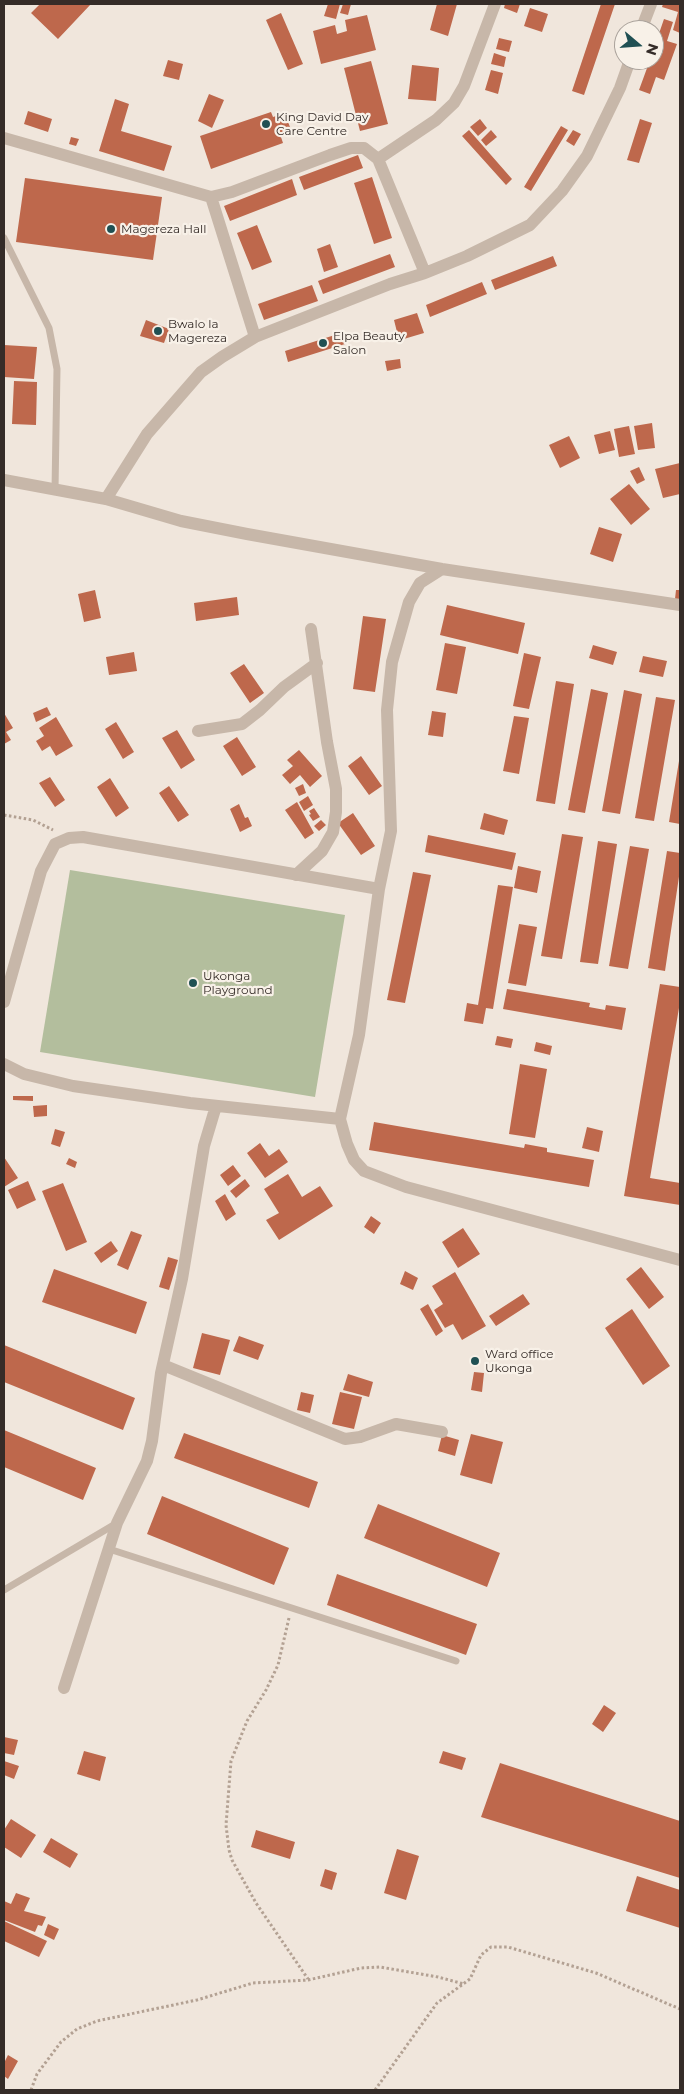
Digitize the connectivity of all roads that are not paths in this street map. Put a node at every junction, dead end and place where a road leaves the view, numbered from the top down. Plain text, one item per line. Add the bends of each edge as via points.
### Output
1 (495, 4) edge
2 (651, 4) edge
3 (645, 20) edge
4 (626, 70) edge
5 (4, 138) edge
6 (378, 159) junction
7 (211, 197) junction
8 (4, 238) edge
9 (425, 273) junction
10 (255, 337) junction
11 (4, 480) edge
12 (55, 490) junction
13 (106, 500) junction
14 (442, 568) junction
15 (680, 605) edge
16 (311, 629) dead end
17 (316, 663) junction
18 (198, 731) dead end
19 (296, 875) junction
20 (379, 889) junction
21 (4, 1002) edge
22 (4, 1064) edge
23 (216, 1106) junction
24 (340, 1119) junction
25 (680, 1260) edge
26 (163, 1365) junction
27 (442, 1432) dead end
28 (116, 1523) junction
29 (109, 1549) junction
30 (4, 1590) edge
31 (456, 1662) dead end
32 (64, 1688) dead end

1 - 6 street via 464,86 454,103 436,120
2 - 3 street
4 - 9 street via 587,156 562,191 530,225
5 - 7 street
6 - 7 street via 364,148 351,148
6 - 9 street
7 - 10 street
8 - 12 lane via 49,328 56,361
9 - 10 street
10 - 13 street via 201,372 147,434
11 - 12 street
12 - 13 street
13 - 14 street via 181,521
14 - 15 street
14 - 20 street via 420,583 410,602 392,662 388,710 391,831
16 - 17 street
17 - 18 street via 242,724
17 - 19 street via 336,789 336,812 333,832 322,851
19 - 20 street
19 - 21 street via 83,837 55,844 41,871
20 - 24 street via 359,1036
22 - 23 street via 24,1074 74,1086
23 - 24 street
23 - 26 street via 204,1146 182,1279
24 - 25 street via 354,1160 364,1171 406,1187
26 - 27 street via 345,1439 396,1424
26 - 28 street via 147,1461
28 - 29 street
28 - 30 lane
29 - 31 lane
29 - 32 street

